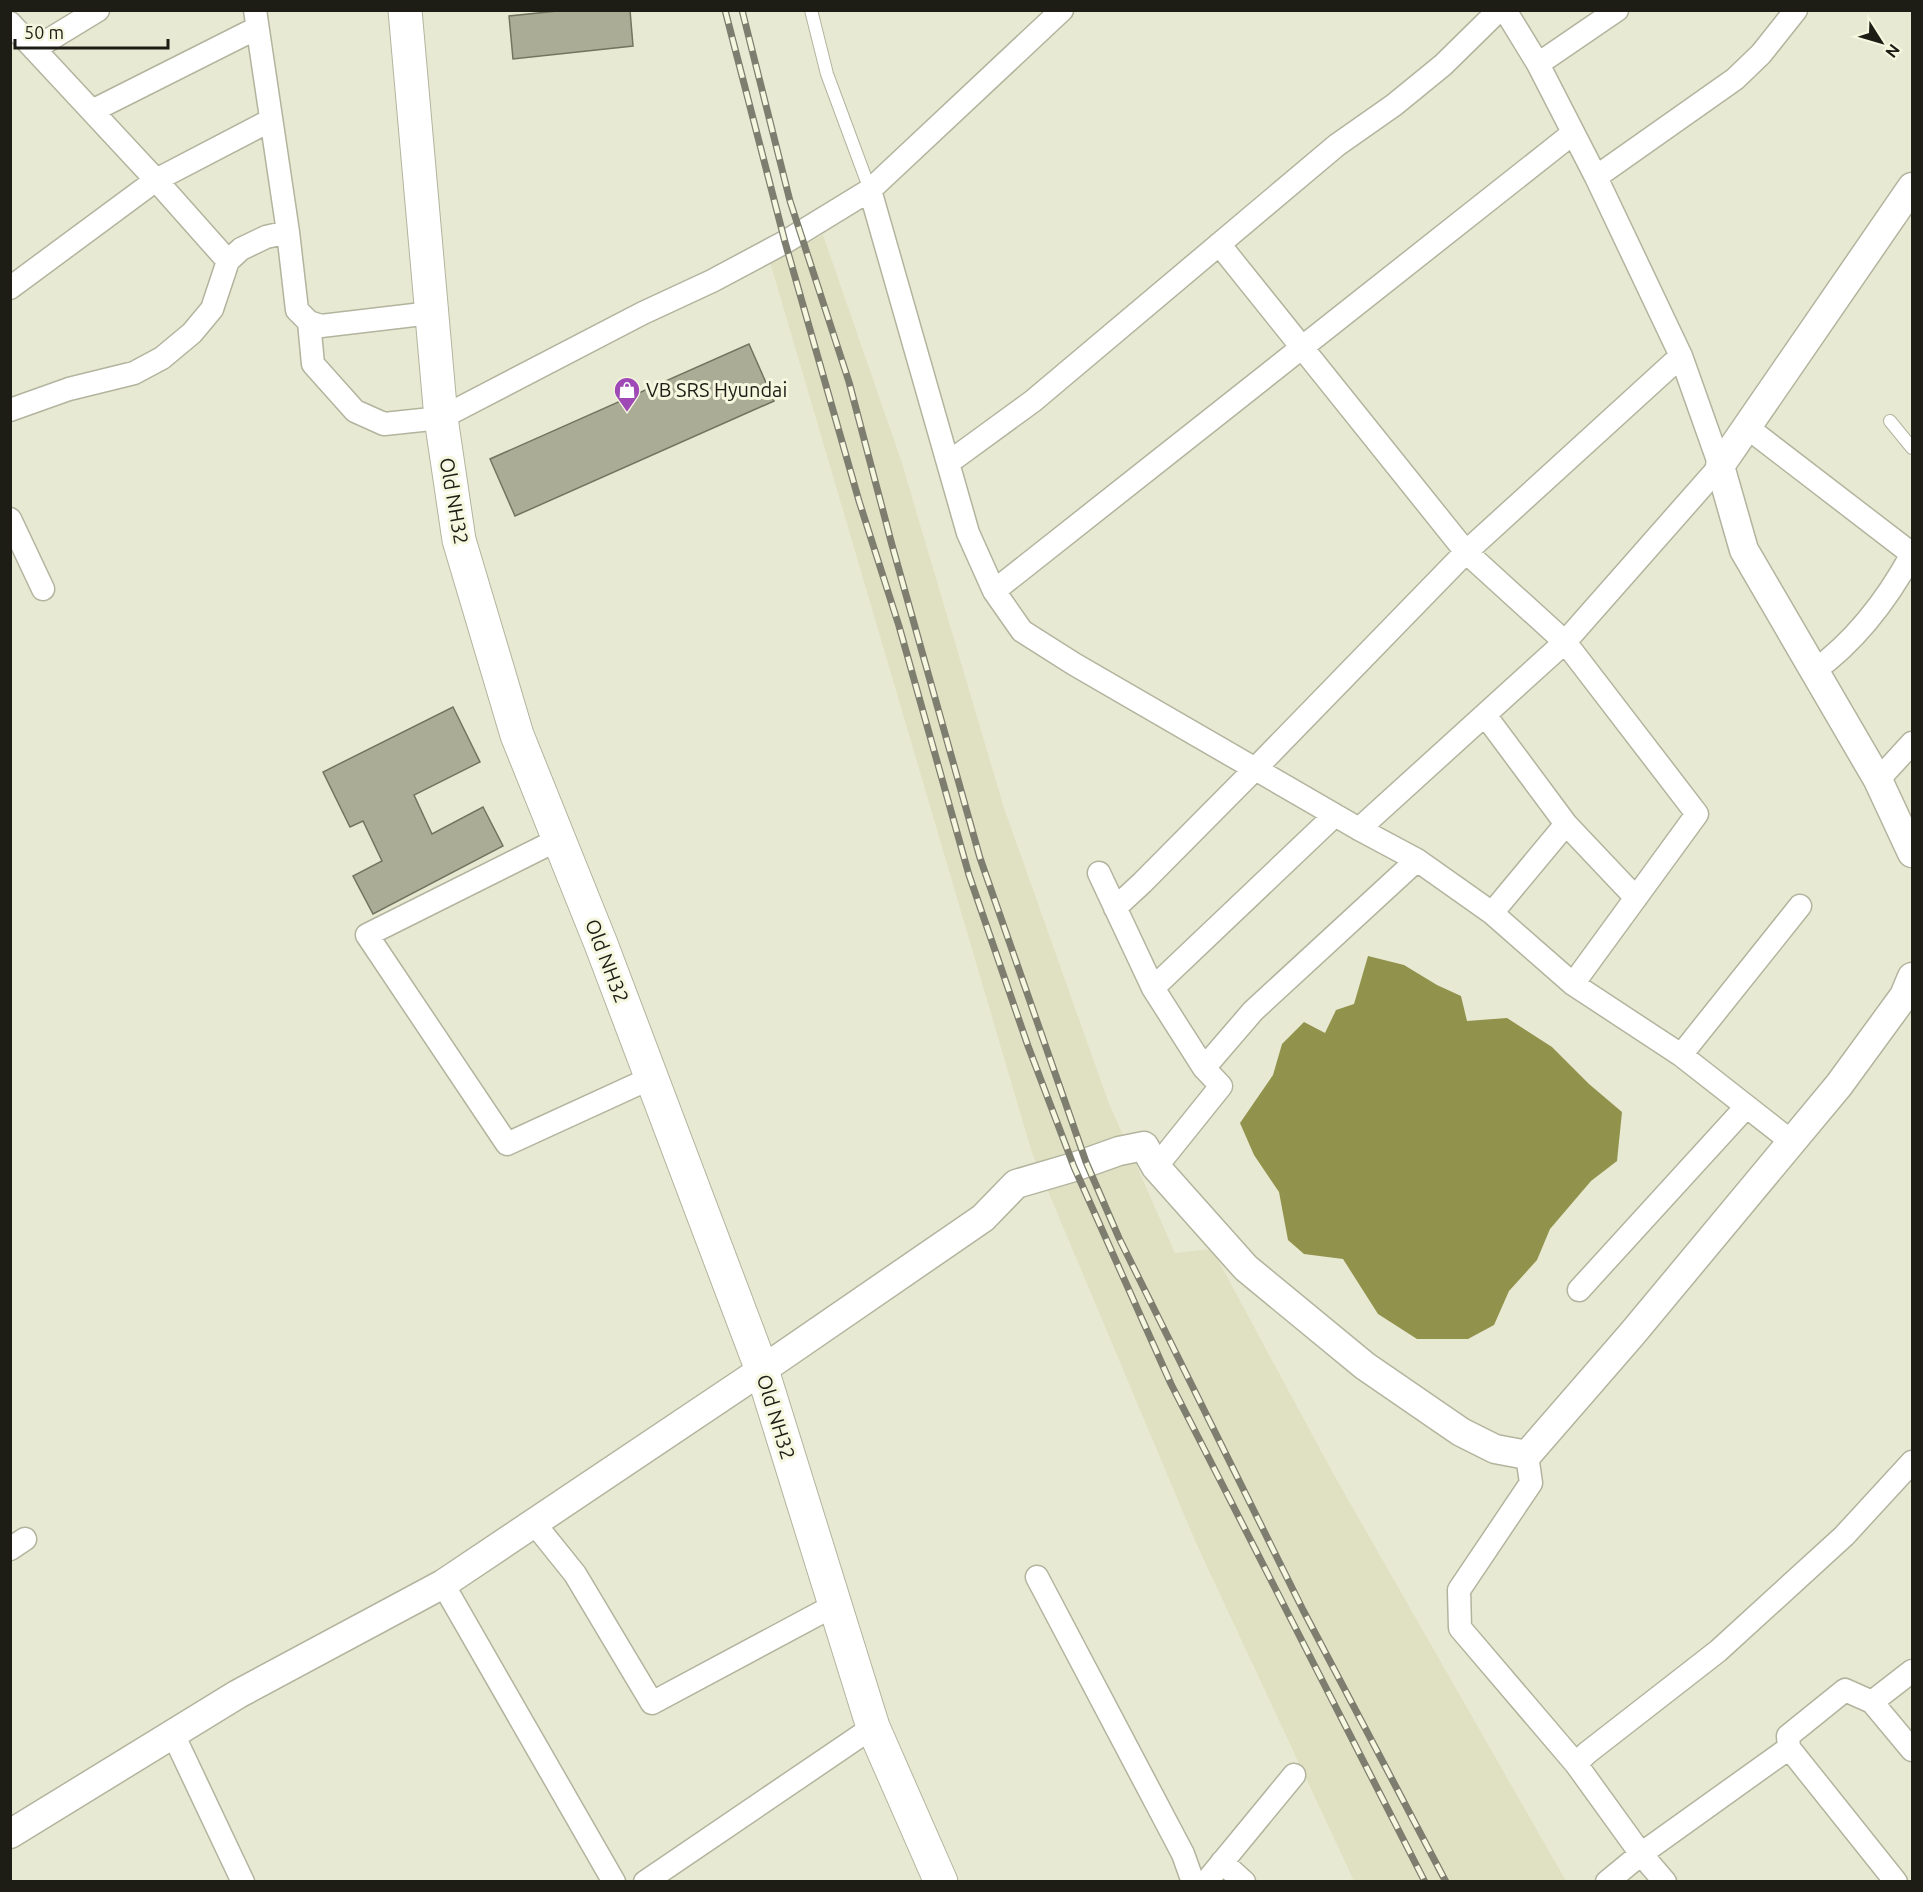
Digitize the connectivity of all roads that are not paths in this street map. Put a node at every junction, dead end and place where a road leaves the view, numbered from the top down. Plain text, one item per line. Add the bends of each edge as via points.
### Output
1 (98, 10) edge
2 (405, 10) edge
3 (811, 10) edge
4 (1062, 10) edge
5 (1499, 10) edge
6 (1505, 10) edge
7 (1617, 10) edge
8 (1796, 10) edge
9 (256, 19) edge
10 (10, 23) edge
11 (34, 49) junction
12 (1538, 64) junction
13 (92, 111) junction
14 (271, 120) junction
15 (1572, 134) junction
16 (1596, 177) junction
17 (156, 180) junction
18 (1912, 188) edge
19 (870, 190) junction
20 (288, 232) junction
21 (1219, 244) junction
22 (228, 261) junction
23 (10, 288) edge
24 (431, 313) junction
25 (309, 322) junction
26 (1302, 347) junction
27 (1681, 356) junction
28 (10, 410) edge
29 (441, 418) junction
30 (1890, 421) dead end
31 (1748, 428) junction
32 (1912, 448) edge
33 (948, 463) junction
34 (1720, 466) junction
35 (10, 519) edge
36 (1466, 552) junction
37 (1912, 554) edge
38 (43, 589) dead end
39 (994, 591) junction
40 (1565, 642) junction
41 (1814, 671) junction
42 (1485, 716) junction
43 (1912, 743) edge
44 (1256, 768) junction
45 (1878, 780) junction
46 (1335, 815) junction
47 (1566, 824) junction
48 (1359, 830) junction
49 (559, 839) junction
50 (1912, 853) edge
51 (1417, 860) junction
52 (1099, 873) dead end
53 (1636, 897) junction
54 (1800, 906) dead end
55 (1115, 908) junction
56 (1492, 913) junction
57 (1573, 984) junction
58 (1153, 988) junction
59 (1910, 993) edge
60 (1681, 1055) junction
61 (1204, 1068) junction
62 (651, 1078) junction
63 (1746, 1107) junction
64 (1792, 1142) junction
65 (1156, 1167) junction
66 (1579, 1290) dead end
67 (762, 1370) junction
68 (1527, 1455) junction
69 (1912, 1461) edge
70 (534, 1523) junction
71 (1037, 1577) dead end
72 (443, 1584) junction
73 (835, 1605) junction
74 (1912, 1671) edge
75 (1872, 1702) junction
76 (873, 1727) junction
77 (173, 1734) junction
78 (1789, 1748) junction
79 (1912, 1750) edge
80 (1576, 1764) junction
81 (1294, 1775) dead end
82 (10, 1834) edge
83 (1641, 1854) junction
84 (1222, 1862) junction
85 (243, 1881) edge
86 (614, 1881) edge
87 (645, 1881) edge
88 (941, 1881) edge
89 (1193, 1881) edge
90 (1206, 1881) edge
91 (1244, 1881) edge
92 (1607, 1881) edge
93 (1665, 1881) edge
94 (1896, 1881) edge

1 - 11 street
2 - 24 main road, Old NH32
3 - 19 lane via 826,74
4 - 19 street
5 - 21 street via 1394,105 1337,145
6 - 12 street
7 - 12 street
8 - 16 street via 1735,79
9 - 13 street
9 - 14 street
10 - 11 street
11 - 13 street
12 - 15 street
13 - 17 street
14 - 17 street
14 - 20 street
15 - 16 street
15 - 26 street
16 - 27 street
17 - 22 street
17 - 23 street
18 - 31 street
19 - 29 street via 785,242
19 - 33 street
20 - 22 street via 241,249
20 - 25 street via 297,310
21 - 26 street
21 - 33 street via 1033,401
22 - 28 street via 212,309 192,333 162,358 134,373 69,389
24 - 25 street via 321,326
24 - 29 main road, Old NH32
25 - 29 street via 314,364 355,411 384,424
26 - 36 street
26 - 39 street
27 - 34 street
27 - 36 street
29 - 49 main road, Old NH32 via 459,540 517,735
30 - 32 lane
31 - 34 street
31 - 37 street
33 - 39 street via 968,533
34 - 40 street
34 - 41 street via 1744,550
35 - 38 street
36 - 40 street
36 - 44 street
37 - 41 street via 1864,625 1838,654
39 - 44 street via 1022,631
40 - 42 street
40 - 53 street via 1697,814
41 - 45 street
42 - 47 street
42 - 48 street
43 - 45 street
44 - 46 street
44 - 55 street
45 - 50 street
46 - 48 street
46 - 58 street
47 - 53 street
47 - 56 street
48 - 51 street
49 - 62 main road, Old NH32
49 - 62 street via 367,934 507,1144
51 - 56 street
51 - 61 street via 1254,1011
52 - 55 street
53 - 57 street
54 - 60 street
55 - 58 street
56 - 57 street
57 - 60 street
58 - 61 street
59 - 64 street
60 - 63 street
61 - 65 street via 1221,1086
62 - 67 main road, Old NH32
63 - 64 street
63 - 66 street
64 - 68 street
65 - 67 street via 1144,1146 1016,1184 982,1218
65 - 68 street via 1245,1268 1365,1366 1461,1432 1495,1449
67 - 70 street
67 - 73 main road, Old NH32
68 - 80 street via 1532,1483 1459,1590 1460,1628
69 - 80 street via 1844,1536 1718,1651
70 - 72 street
70 - 73 street via 575,1574 652,1703
71 - 89 street via 1183,1854
72 - 77 street via 238,1694
72 - 86 street
73 - 76 main road, Old NH32
74 - 75 street
75 - 78 street via 1845,1690 1788,1736
75 - 79 street
76 - 87 street
76 - 88 main road, Old NH32
77 - 82 street
77 - 85 street
78 - 83 street
78 - 94 street
80 - 83 street
81 - 84 street
83 - 92 street
83 - 93 street
84 - 90 street
84 - 91 street

